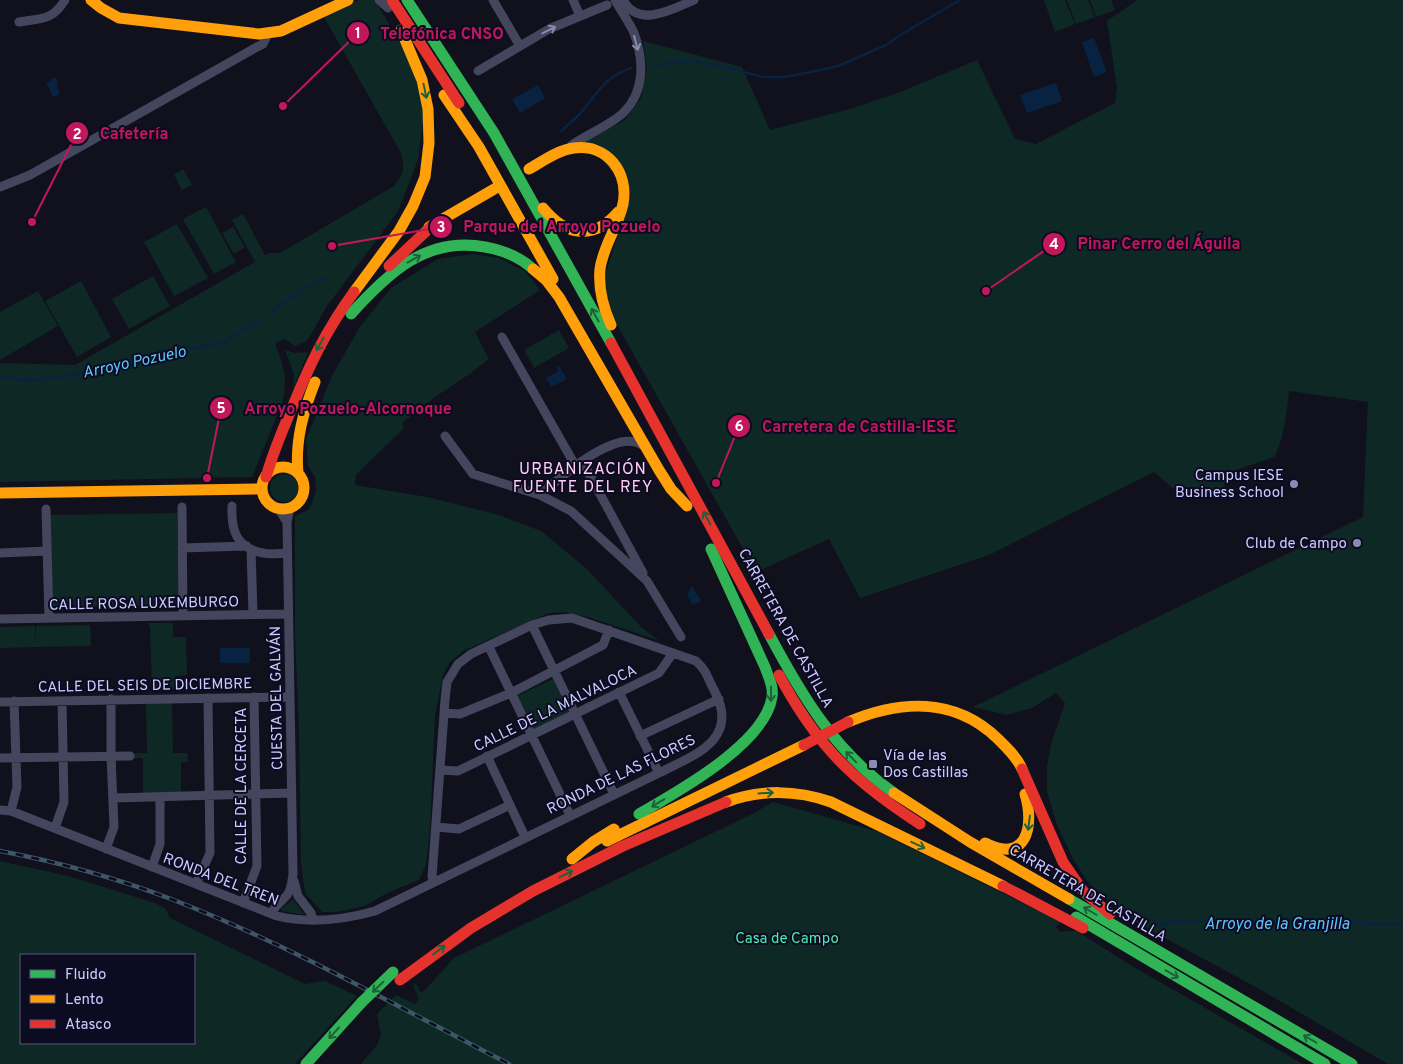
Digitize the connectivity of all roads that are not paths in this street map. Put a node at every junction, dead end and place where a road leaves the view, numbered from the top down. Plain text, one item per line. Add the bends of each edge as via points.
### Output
1 (65, 0) edge
2 (91, 0) edge
3 (348, 0) edge
4 (407, 0) edge
5 (416, 0) edge
6 (493, 0) edge
7 (573, 0) edge
8 (623, 0) edge
9 (694, 0) edge
10 (386, 2) edge
11 (611, 2) edge
12 (580, 16) junction
13 (19, 22) dead end
14 (401, 30) junction
15 (268, 34) junction
16 (520, 46) junction
17 (478, 71) dead end
18 (476, 108) junction
19 (494, 134) junction
20 (567, 149) junction
21 (530, 169) dead end
22 (30, 175) junction
23 (0, 187) edge
24 (496, 188) dead end
25 (0, 194) edge
26 (623, 206) junction
27 (437, 221) junction
28 (346, 303) junction
29 (351, 314) junction
30 (502, 337) dead end
31 (597, 361) junction
32 (627, 411) junction
33 (668, 424) dead end
34 (445, 436) dead end
35 (617, 442) junction
36 (579, 463) junction
37 (659, 470) junction
38 (298, 473) junction
39 (266, 477) junction
40 (262, 489) junction
41 (0, 493) edge
42 (540, 495) junction
43 (232, 506) dead end
44 (687, 506) junction
45 (182, 507) dead end
46 (278, 508) junction
47 (290, 508) junction
48 (46, 509) dead end
49 (287, 522) junction
50 (721, 522) dead end
51 (182, 548) junction
52 (249, 548) junction
53 (711, 549) junction
54 (47, 551) junction
55 (0, 552) edge
56 (287, 554) junction
57 (647, 581) junction
58 (253, 614) junction
59 (288, 614) junction
60 (183, 616) junction
61 (49, 618) junction
62 (0, 619) edge
63 (532, 625) junction
64 (609, 630) junction
65 (681, 637) dead end
66 (772, 638) junction
67 (489, 647) junction
68 (673, 653) junction
69 (554, 671) junction
70 (619, 692) junction
71 (511, 693) junction
72 (254, 697) junction
73 (290, 697) junction
74 (208, 698) junction
75 (111, 699) junction
76 (719, 699) junction
77 (62, 700) junction
78 (14, 701) junction
79 (0, 702) edge
80 (444, 713) junction
81 (575, 714) junction
82 (851, 727) junction
83 (531, 735) junction
84 (640, 736) junction
85 (807, 749) junction
86 (111, 756) junction
87 (130, 756) dead end
88 (487, 756) junction
89 (63, 757) junction
90 (0, 758) edge
91 (16, 758) junction
92 (440, 770) junction
93 (658, 773) junction
94 (291, 793) junction
95 (256, 794) junction
96 (614, 794) junction
97 (895, 794) junction
98 (208, 796) junction
99 (160, 797) junction
100 (112, 798) junction
101 (510, 806) junction
102 (0, 810) edge
103 (11, 811) junction
104 (570, 816) junction
105 (436, 827) junction
106 (55, 828) junction
107 (932, 832) dead end
108 (525, 837) junction
109 (948, 842) dead end
110 (623, 846) junction
111 (106, 849) junction
112 (572, 859) junction
113 (152, 867) junction
114 (293, 873) junction
115 (435, 880) junction
116 (196, 884) junction
117 (243, 903) junction
118 (270, 913) junction
119 (313, 920) junction
120 (452, 927) dead end
121 (1130, 949) junction
122 (422, 950) dead end
123 (397, 976) junction
124 (1208, 979) junction
125 (366, 1006) junction
126 (306, 1064) edge
127 (321, 1064) edge
128 (1325, 1064) edge
129 (1352, 1064) edge

1 - 13 street via 50,17
2 - 15 main road via 119,18
3 - 15 main road
4 - 18 main road, CARRETERA DE CASTILLA
5 - 18 main road
6 - 16 street
7 - 12 street
8 - 9 street via 636,14 655,16
10 - 14 main road
10 - 44 main road, CARRETERA DE CASTILLA via 405,22 484,141
11 - 12 street
11 -> 20 street via 634,33 642,72 637,95 623,113
16 -> 12 street
14 -> 28 main road via 422,80 428,109 425,177 414,206 399,231
14 - 31 main road via 478,146
15 - 22 street via 263,44
16 - 17 street
18 - 19 main road, CARRETERA DE CASTILLA
19 - 26 main road via 520,166 548,216 567,230 598,230 612,221
66 -> 19 main road, CARRETERA DE CASTILLA
20 - 21 main road
20 - 26 main road via 589,148 610,158 623,176
22 - 23 street
22 - 25 street
24 - 27 main road
26 - 33 main road via 600,266 602,303 614,332
27 - 28 main road via 377,267
27 - 29 main road via 382,273
28 -> 39 main road via 310,362
29 -> 31 main road via 392,274 415,258 440,247 460,244 489,246 526,262 546,279
29 - 38 main road via 324,360 305,410 297,448
30 - 36 street
31 - 32 main road
32 - 35 street via 628,425
32 - 37 main road
34 - 42 street via 473,474
35 - 36 street
35 - 37 street via 630,440 641,444
36 - 42 street
36 - 57 street
37 - 44 main road
38 - 39 main road via 281,467
38 - 47 main road via 304,491 300,501
39 - 40 main road
40 - 41 main road
40 - 46 main road via 267,501
42 - 57 street via 571,511
43 - 52 street via 235,535
44 - 53 main road, CARRETERA DE CASTILLA
45 - 51 street
46 - 47 main road
46 - 49 street
47 - 49 street, CUESTA DEL GALVÁN
48 - 54 street
49 - 56 street, CUESTA DEL GALVÁN
50 - 66 main road
51 - 52 street
51 - 60 street
52 - 56 street via 263,554
52 - 58 street
53 - 107 main road, CARRETERA DE CASTILLA via 796,707 822,744 864,787
53 -> 112 main road via 770,681 772,697 763,722 708,770 593,842
54 - 55 street
54 - 61 street
56 - 59 street, CUESTA DEL GALVÁN
57 - 65 street
58 - 59 street, CALLE ROSA LUXEMBURGO
58 - 60 street, CALLE ROSA LUXEMBURGO
59 - 73 street, CUESTA DEL GALVÁN
60 - 61 street, CALLE ROSA LUXEMBURGO
61 - 62 street, CALLE ROSA LUXEMBURGO
63 - 64 street, RONDA DE LAS FLORES via 572,618
63 - 67 street, RONDA DE LAS FLORES
63 - 69 street
64 - 68 street, RONDA DE LAS FLORES
64 - 69 street via 603,645
97 -> 66 main road, CARRETERA DE CASTILLA via 865,771 833,738 793,678
67 - 71 street
67 - 80 street, RONDA DE LAS FLORES via 458,664 447,682
68 - 70 street, CALLE DE LA MALVALOCA via 659,672
68 - 76 street, RONDA DE LAS FLORES via 696,661 705,669
69 - 71 street
69 - 81 street
70 - 81 street, CALLE DE LA MALVALOCA
70 - 84 street
71 - 80 street via 460,714
71 - 83 street
72 - 73 street, CALLE DEL SEIS DE DICIEMBRE
72 - 74 street, CALLE DEL SEIS DE DICIEMBRE
72 - 95 street, CALLE DE LA CERCETA
73 - 94 street, CUESTA DEL GALVÁN
74 - 75 street, CALLE DEL SEIS DE DICIEMBRE
74 - 98 street
75 - 77 street, CALLE DEL SEIS DE DICIEMBRE
75 - 86 street
76 - 84 street
76 - 93 street, RONDA DE LAS FLORES via 722,714 720,732 712,744
77 - 78 street, CALLE DEL SEIS DE DICIEMBRE
77 - 89 street
78 - 79 street, CALLE DEL SEIS DE DICIEMBRE
78 - 91 street
80 - 92 street, RONDA DE LAS FLORES
81 - 83 street, CALLE DE LA MALVALOCA
81 - 96 street
82 - 85 main road, bridge
82 -> 97 main road via 909,714 953,719 968,726 993,744 1013,769 1027,800 1031,817 1028,831 1023,842 1004,850 986,844 920,804
82 - 124 main road via 885,709 931,707 970,718 986,727 1020,764 1063,862 1083,890 1115,918
83 - 88 street, CALLE DE LA MALVALOCA
83 - 104 street
84 - 93 street
85 - 110 main road
85 - 112 main road
86 - 87 street
86 - 89 street
86 - 100 street
88 - 92 street, CALLE DE LA MALVALOCA via 458,771
88 - 101 street
89 - 91 street
89 - 106 street via 64,802
90 - 91 street
91 - 103 street via 16,788
92 - 105 street, RONDA DE LAS FLORES
93 - 96 street, RONDA DE LAS FLORES
94 - 95 street
94 - 114 street, CUESTA DEL GALVÁN
95 - 98 street
95 - 117 street, CALLE DE LA CERCETA via 257,866
96 - 104 street, RONDA DE LAS FLORES
124 -> 97 main road, CARRETERA DE CASTILLA via 979,847
98 - 99 street
98 - 116 street via 210,853
99 - 100 street
99 - 113 street via 160,844
100 - 111 street via 114,827
101 - 105 street via 459,829
101 - 108 street
102 - 103 street, RONDA DEL TREN
103 - 106 street, RONDA DEL TREN
104 - 108 street, RONDA DE LAS FLORES
105 - 115 street, RONDA DE LAS FLORES via 432,877
106 - 111 street, RONDA DEL TREN
108 - 115 street, RONDA DE LAS FLORES
109 - 121 main road, CARRETERA DE CASTILLA
110 -> 121 main road via 734,798 765,793 801,794 831,802 857,814 1100,937
123 -> 110 main road via 482,920
111 - 113 street, RONDA DEL TREN
112 - 120 main road
113 - 116 street, RONDA DEL TREN
114 - 118 street, CUESTA DEL GALVÁN via 288,896
114 - 119 street, CUESTA DEL GALVÁN via 298,896
115 - 119 street, RONDA DEL TREN via 375,910 342,919
116 - 117 street, RONDA DEL TREN
117 - 118 street, RONDA DEL TREN
118 - 119 street, RONDA DEL TREN via 289,919
121 -> 128 main road, CARRETERA DE CASTILLA
122 - 123 main road
123 - 125 main road, bridge
129 -> 124 main road, CARRETERA DE CASTILLA
125 -> 126 main road
125 - 127 main road

